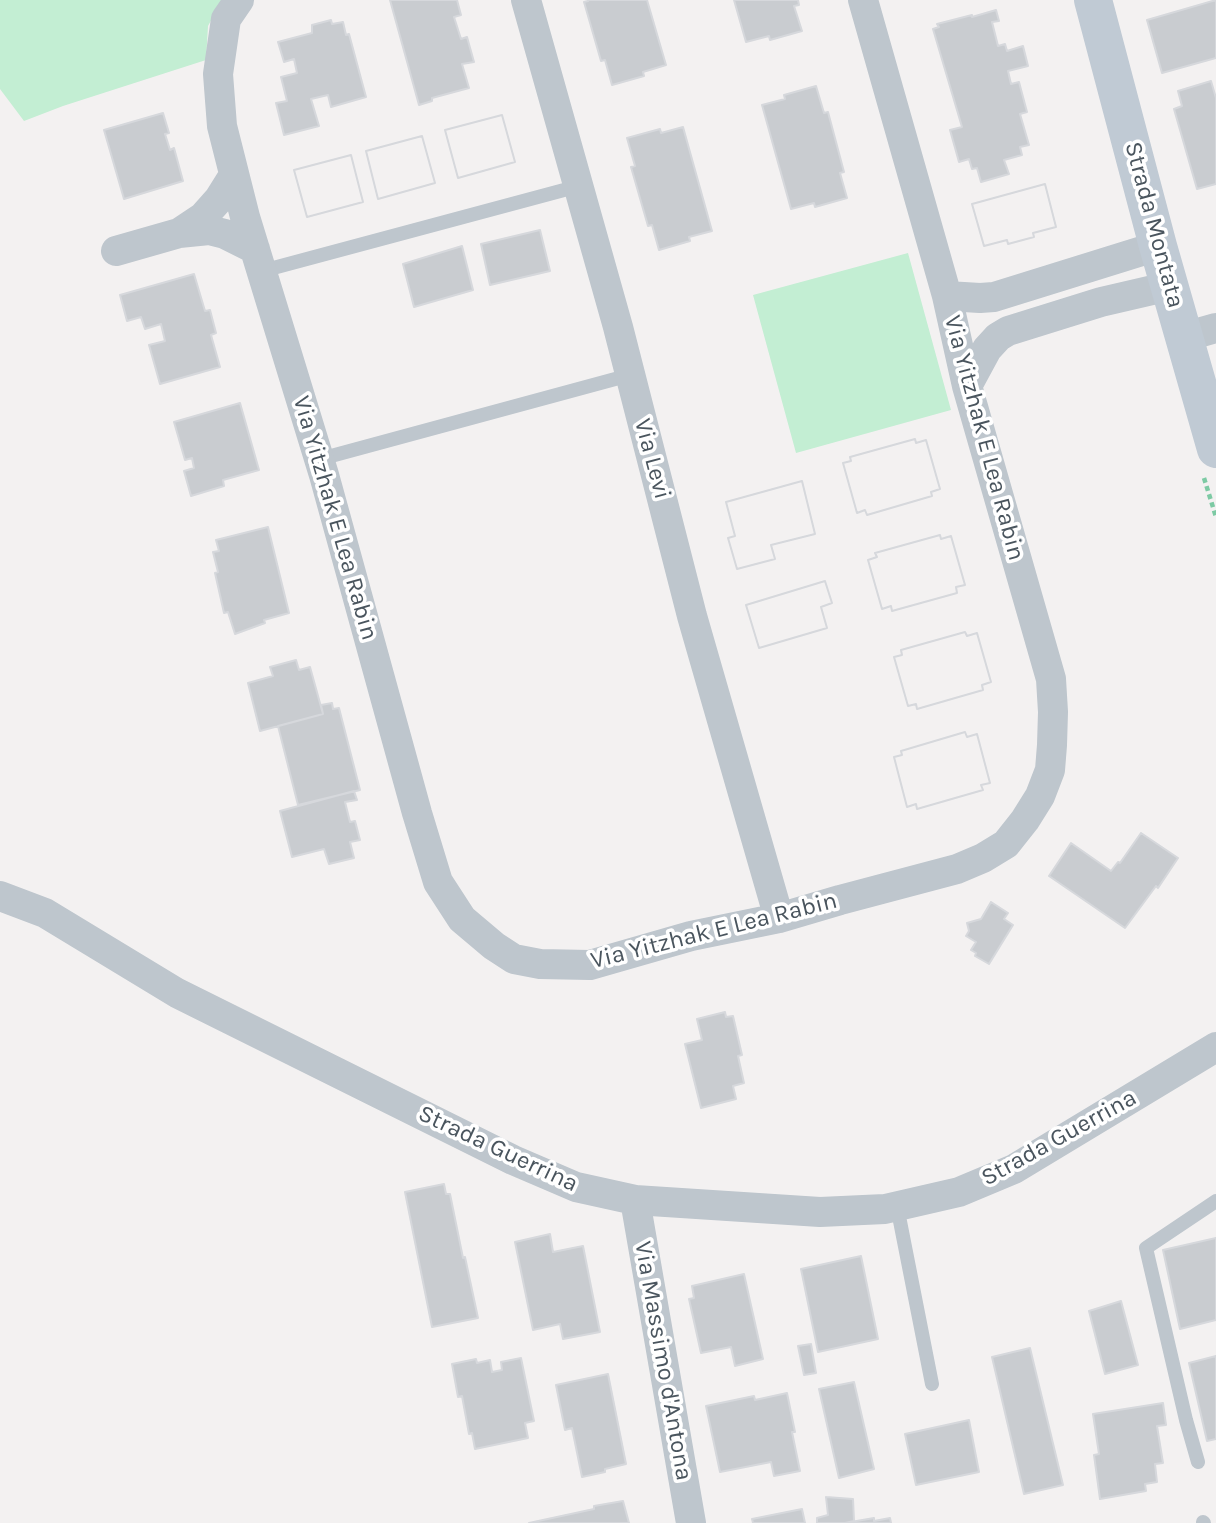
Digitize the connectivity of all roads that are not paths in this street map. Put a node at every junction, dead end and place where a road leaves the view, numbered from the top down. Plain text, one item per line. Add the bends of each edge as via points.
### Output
1 (239, 0) edge
2 (526, 0) edge
3 (863, 0) edge
4 (1093, 0) edge
5 (234, 175) junction
6 (579, 186) junction
7 (179, 233) junction
8 (1158, 246) junction
9 (116, 251) dead end
10 (259, 260) junction
11 (1170, 286) junction
12 (947, 296) junction
13 (1200, 333) edge
14 (630, 374) junction
15 (967, 386) junction
16 (1216, 449) edge
17 (320, 459) junction
18 (0, 896) edge
19 (779, 918) junction
20 (1216, 1047) edge
21 (635, 1200) junction
22 (1216, 1201) edge
23 (897, 1206) junction
24 (932, 1384) dead end
25 (1198, 1462) dead end
26 (691, 1523) edge

1 - 5 street, Via Yitzhak E Lea Rabin via 226,19 218,74 222,127
2 - 6 street, Via Levi
3 - 12 street, Via Yitzhak E Lea Rabin
4 - 8 street, Strada Montata
5 - 7 street via 203,217
5 - 10 street, Via Yitzhak E Lea Rabin
6 - 10 lane
6 - 14 street, Via Levi
7 - 9 street
7 - 10 street via 209,230 225,234
8 - 11 street, Strada Montata
8 - 12 street via 994,297
10 - 17 street, Via Yitzhak E Lea Rabin
11 - 13 street, Strada Montata
11 - 15 street via 1008,331 987,349
12 - 15 street, Via Yitzhak E Lea Rabin
13 - 16 street, Strada Montata
14 - 17 lane
14 - 19 street, Via Levi via 692,616
15 - 19 street, Via Yitzhak E Lea Rabin via 1051,679 1050,771 1025,820 1006,844 983,858
17 - 19 street, Via Yitzhak E Lea Rabin via 438,882 462,919 514,959 590,965 691,936
18 - 21 street, Strada Guerrina via 45,913 177,993 513,1160 576,1187
20 - 23 street, Strada Guerrina via 1014,1170 959,1192
21 - 23 street, Strada Guerrina via 820,1212
21 - 26 street, Via Massimo d'Antona
22 - 25 lane via 1146,1248
23 - 24 lane

